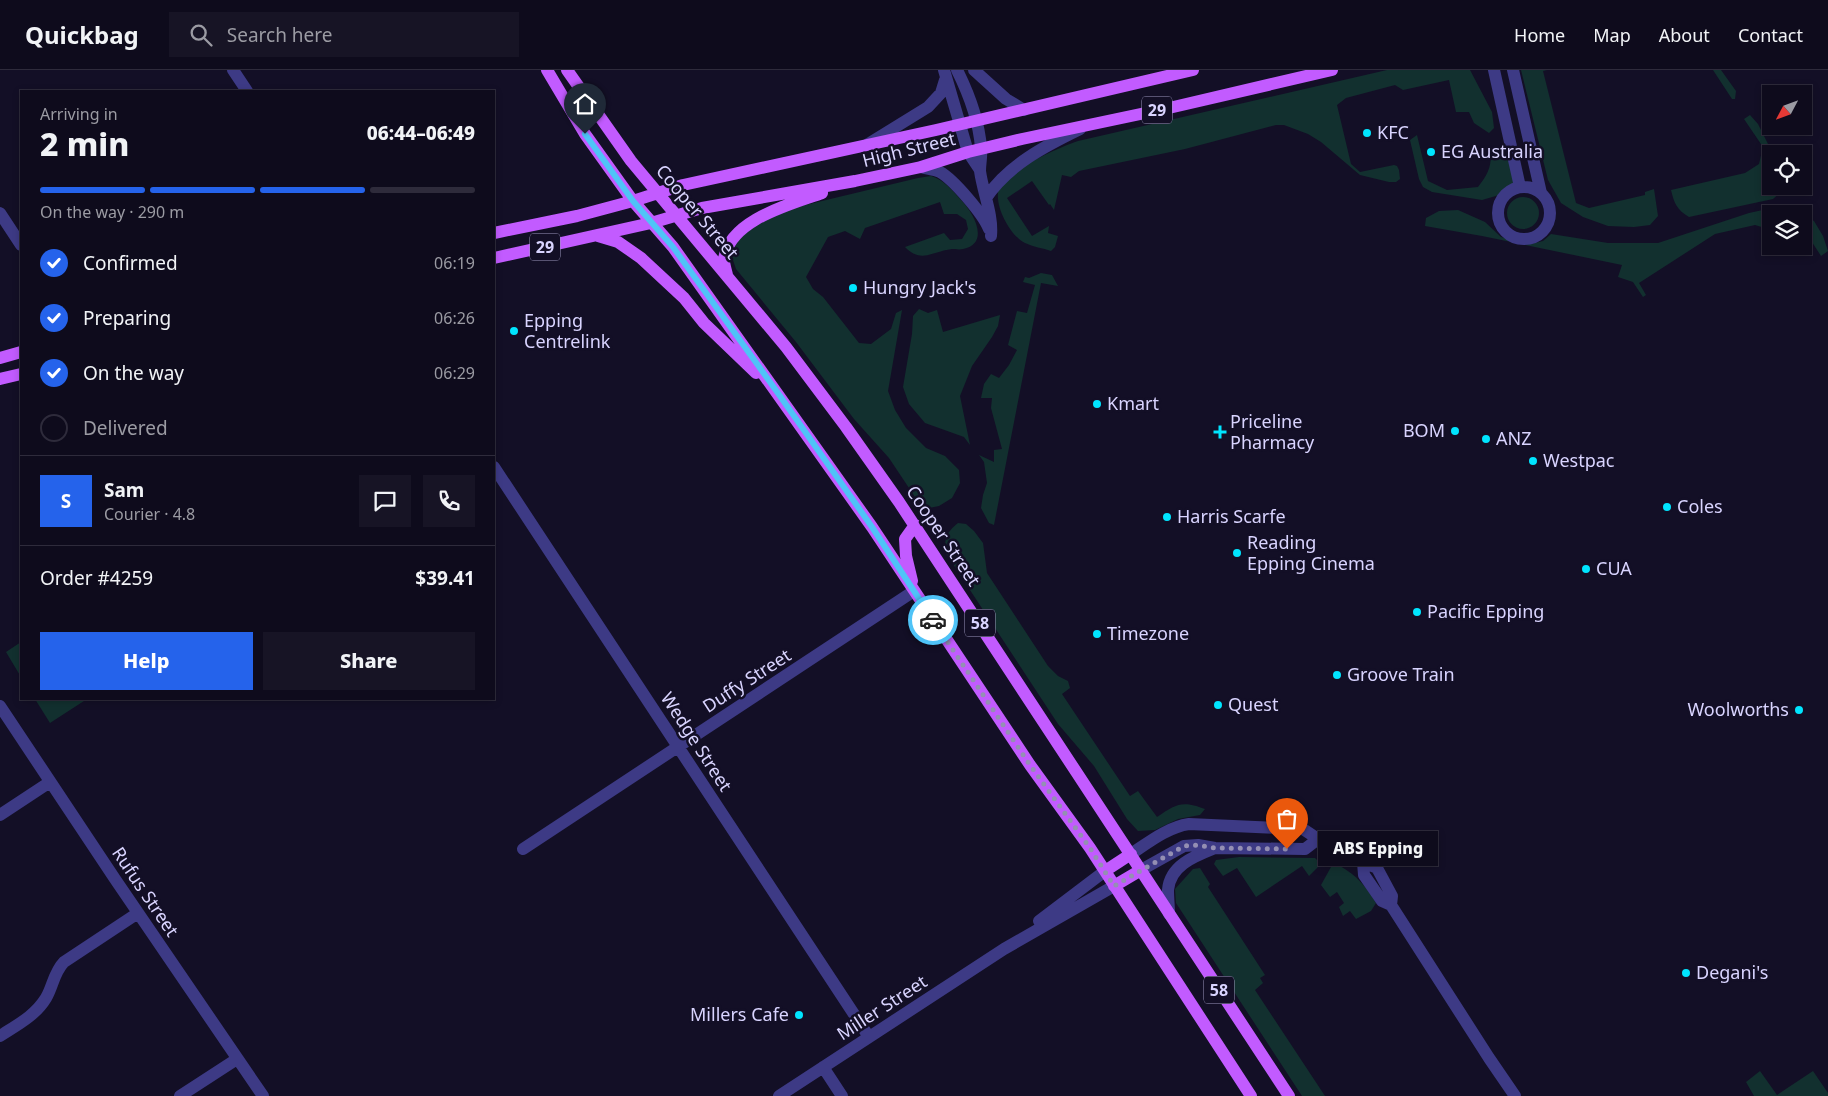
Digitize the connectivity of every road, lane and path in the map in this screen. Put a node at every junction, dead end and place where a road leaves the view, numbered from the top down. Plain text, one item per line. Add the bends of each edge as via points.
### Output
1 (233, 70) edge
2 (547, 70) edge
3 (566, 70) edge
4 (957, 70) edge
5 (974, 70) edge
6 (1193, 70) edge
7 (1332, 70) edge
8 (1494, 70) edge
9 (1513, 70) edge
10 (944, 75) edge
11 (246, 90) edge
12 (1024, 110) junction
13 (976, 121) junction
14 (959, 124) junction
15 (1088, 125) junction
16 (864, 146) junction
17 (982, 149) junction
18 (968, 152) junction
19 (921, 167) junction
20 (980, 170) junction
21 (855, 181) junction
22 (1520, 187) junction
23 (1541, 193) junction
24 (658, 194) junction
25 (986, 198) junction
26 (633, 201) junction
27 (0, 213) edge
28 (677, 215) junction
29 (651, 223) junction
30 (495, 233) edge
31 (597, 235) junction
32 (20, 243) edge
33 (495, 258) edge
34 (727, 275) junction
35 (20, 352) edge
36 (0, 358) edge
37 (20, 374) edge
38 (0, 379) edge
39 (780, 396) junction
40 (495, 469) edge
41 (915, 525) junction
42 (914, 591) junction
43 (0, 706) edge
44 (679, 747) junction
45 (50, 782) junction
46 (0, 814) edge
47 (1318, 840) junction
48 (1215, 848) junction
49 (523, 850) dead end
50 (1131, 854) junction
51 (1141, 870) junction
52 (1105, 871) junction
53 (1114, 886) junction
54 (138, 913) junction
55 (1169, 914) junction
56 (1004, 949) junction
57 (0, 1036) edge
58 (869, 1037) junction
59 (237, 1058) junction
60 (823, 1067) junction
61 (180, 1096) edge
62 (263, 1096) edge
63 (779, 1096) edge
64 (842, 1096) edge
65 (1252, 1096) edge
66 (1289, 1096) edge
67 (1515, 1096) edge

1 - 11 street
2 - 26 main road via 585,134
3 - 24 main road, Cooper Street
4 - 13 street
5 - 12 street via 1006,99
6 - 12 main road, High Street / 29
7 - 15 main road, High Street / 29
8 - 22 street
9 - 23 street
10 - 14 street
10 - 16 street via 941,93 928,107
12 - 13 main road, High Street / 29
13 - 14 main road, High Street / 29
13 - 17 street
14 - 16 main road, High Street / 29
14 - 18 street
15 - 17 main road, High Street / 29
15 - 25 street via 1050,144 1009,171
16 - 24 main road, High Street / 29 via 691,183
17 - 18 main road, High Street / 29
17 - 20 street
18 - 19 main road, High Street / 29
18 - 20 street
19 - 21 main road, High Street / 29
19 - 25 street via 938,171 950,179 978,210 991,236 992,224
20 - 25 street
21 - 28 main road, High Street / 29
21 - 34 main road via 751,221 734,237 724,257
22 - 23 street
22 - 23 street via 1506,193 1498,208 1500,225 1518,239 1534,238 1546,228 1549,205
24 - 26 main road, High Street / 29
24 - 28 main road, Cooper Street / 58
26 - 29 main road, 58
26 - 30 main road, High Street / 29
27 - 32 street
28 - 29 main road, High Street / 29
28 - 34 main road, Cooper Street / 58
29 - 31 main road, High Street / 29
29 - 39 main road, 58 via 673,247
31 - 33 main road, High Street / 29
31 - 39 main road, 58 via 626,246 654,269
34 - 41 main road, Cooper Street / 58 via 786,347
35 - 36 main road
37 - 38 main road
39 - 42 main road, 58
40 - 44 street, Wedge Street
41 - 42 main road via 905,539
41 - 50 main road, Cooper Street / 58
42 - 44 street, Duffy Street
42 - 52 main road, 58
43 - 45 street, Rufus Street
44 - 49 street, Duffy Street
44 - 58 street, Wedge Street
45 - 46 street
45 - 54 street, Rufus Street
47 - 48 street via 1305,849
47 - 50 street via 1303,829 1189,824 1172,829
47 - 67 street via 1346,849 1363,862 1364,875 1382,901 1391,905
48 - 51 street via 1184,846
48 - 55 street via 1192,857 1172,876 1168,889
50 - 51 main road, Cooper Street / 58
50 - 52 main road
51 - 53 main road
51 - 55 main road, Cooper Street / 58
52 - 53 main road, 58
52 - 56 street, Miller Street
53 - 56 street, Miller Street
53 - 65 main road, 58
54 - 57 street via 64,962 37,1010
54 - 59 street, Rufus Street
55 - 66 main road, Cooper Street / 58
56 - 58 street, Miller Street
58 - 60 street, Miller Street
59 - 61 street
59 - 62 street, Rufus Street
60 - 63 street, Miller Street
60 - 64 street

